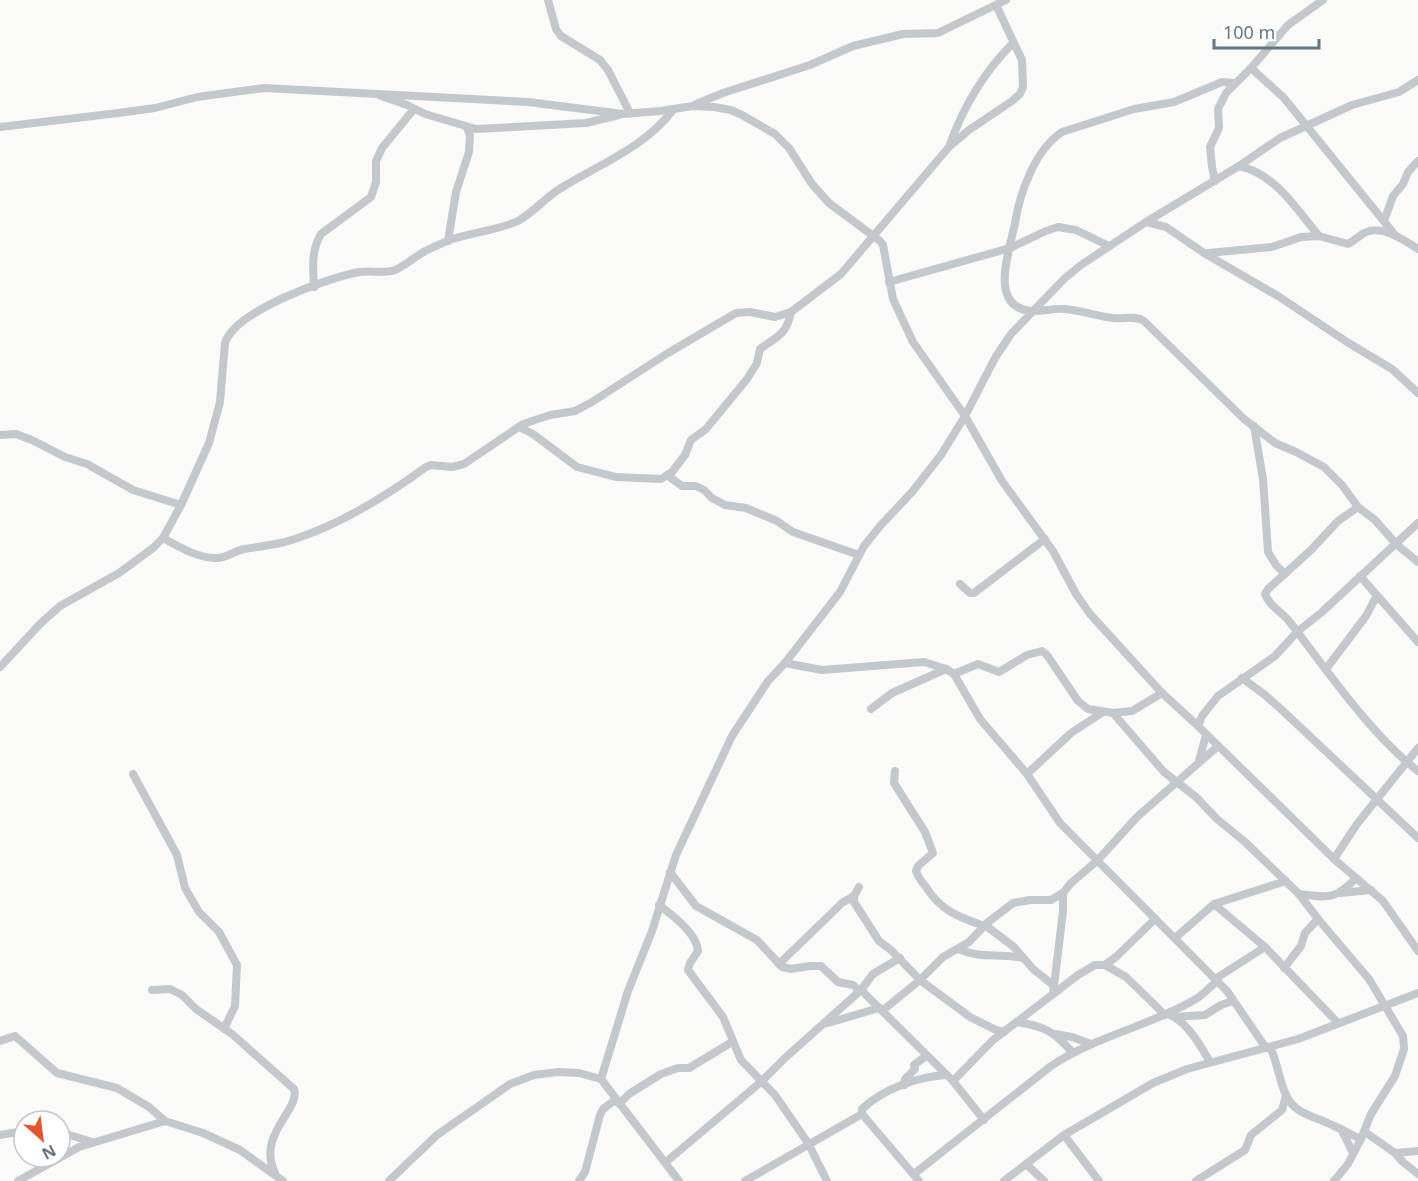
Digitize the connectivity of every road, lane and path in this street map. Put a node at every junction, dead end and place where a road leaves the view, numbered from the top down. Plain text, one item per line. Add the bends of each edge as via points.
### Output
1 (548, 0) edge
2 (1006, 0) edge
3 (1323, 0) edge
4 (996, 4) junction
5 (1013, 43) junction
6 (1251, 68) junction
7 (1418, 80) edge
8 (1234, 83) junction
9 (376, 93) junction
10 (693, 106) junction
11 (414, 109) junction
12 (673, 110) junction
13 (627, 114) junction
14 (1305, 125) junction
15 (0, 127) edge
16 (467, 128) junction
17 (949, 147) junction
18 (1418, 161) edge
19 (1239, 166) junction
20 (1215, 181) junction
21 (1384, 221) junction
22 (1146, 222) junction
23 (1395, 234) junction
24 (874, 236) junction
25 (1319, 236) junction
26 (448, 241) junction
27 (1109, 246) junction
28 (1010, 248) junction
29 (1418, 249) edge
30 (1204, 253) junction
31 (889, 282) junction
32 (314, 286) junction
33 (1033, 311) junction
34 (791, 312) junction
35 (1418, 393) edge
36 (964, 416) junction
37 (1254, 426) junction
38 (519, 427) junction
39 (0, 435) edge
40 (667, 475) junction
41 (181, 505) junction
42 (1358, 507) junction
43 (1418, 523) edge
44 (163, 538) junction
45 (1045, 539) junction
46 (1397, 545) junction
47 (859, 555) junction
48 (1418, 562) edge
49 (1285, 574) junction
50 (1360, 576) junction
51 (960, 584) dead end
52 (1376, 597) junction
53 (1297, 632) junction
54 (1418, 642) edge
55 (785, 663) junction
56 (0, 668) edge
57 (1326, 669) junction
58 (950, 672) junction
59 (1242, 678) junction
60 (1162, 693) junction
61 (871, 709) dead end
62 (1103, 712) junction
63 (1113, 713) junction
64 (1198, 726) junction
65 (1206, 735) junction
66 (1218, 746) junction
67 (1418, 748) edge
68 (1199, 762) junction
69 (1407, 763) junction
70 (895, 771) dead end
71 (1418, 771) edge
72 (133, 774) dead end
73 (1027, 774) junction
74 (1176, 783) junction
75 (1378, 799) junction
76 (1418, 838) edge
77 (1334, 859) junction
78 (1097, 861) junction
79 (670, 872) junction
80 (1356, 878) junction
81 (1286, 881) junction
82 (859, 886) dead end
83 (1371, 890) junction
84 (1063, 893) junction
85 (1340, 893) junction
86 (1299, 894) junction
87 (854, 896) junction
88 (1214, 904) junction
89 (660, 905) junction
90 (1155, 918) junction
91 (1318, 919) junction
92 (985, 925) junction
93 (1175, 938) junction
94 (1265, 947) junction
95 (958, 949) junction
96 (1418, 950) edge
97 (900, 958) junction
98 (1023, 958) junction
99 (779, 963) junction
100 (1105, 965) junction
101 (1284, 968) junction
102 (920, 980) junction
103 (1216, 980) junction
104 (152, 990) dead end
105 (861, 990) junction
106 (1053, 990) junction
107 (1418, 993) edge
108 (1233, 1001) junction
109 (1384, 1006) junction
110 (880, 1010) junction
111 (1169, 1015) junction
112 (1017, 1022) junction
113 (1337, 1022) junction
114 (826, 1023) junction
115 (224, 1029) junction
116 (1004, 1032) junction
117 (1055, 1034) junction
118 (0, 1041) edge
119 (732, 1042) junction
120 (1091, 1044) junction
121 (1268, 1047) junction
122 (1072, 1052) junction
123 (926, 1056) junction
124 (1210, 1062) junction
125 (949, 1078) junction
126 (601, 1079) junction
127 (762, 1081) junction
128 (904, 1085) junction
129 (1286, 1096) junction
130 (617, 1102) junction
131 (862, 1114) junction
132 (984, 1120) junction
133 (165, 1121) junction
134 (1342, 1130) junction
135 (1064, 1135) junction
136 (72, 1136) edge
137 (1363, 1136) junction
138 (96, 1143) junction
139 (808, 1143) junction
140 (1418, 1151) edge
141 (1353, 1153) junction
142 (1395, 1153) junction
143 (666, 1162) junction
144 (1026, 1164) junction
145 (275, 1173) junction
146 (1418, 1174) edge
147 (916, 1177) edge
148 (1336, 1180) edge
149 (18, 1181) edge
150 (283, 1181) edge
151 (389, 1181) edge
152 (579, 1181) edge
153 (680, 1181) edge
154 (744, 1181) edge
155 (827, 1181) edge
156 (1004, 1181) edge
157 (1044, 1181) edge
158 (1099, 1181) edge
159 (1196, 1181) edge

1 - 13 street via 561,36 600,60
2 - 4 street
3 - 6 street via 1288,25
4 - 5 street
4 - 10 street via 938,33 903,34 853,46 810,66
5 - 17 street via 983,79 958,121
5 - 17 street via 1022,60 1020,94
6 - 8 street
6 - 14 street via 1284,98
7 - 14 street via 1399,92 1352,105
8 - 20 street via 1221,101 1220,128 1210,147
8 - 28 street via 1222,82 1174,102 1134,109 1055,137 1022,193
9 - 11 street
9 - 13 street via 528,102
9 - 15 street via 239,90 155,108
10 - 12 street
10 - 24 street via 731,110 775,134 829,203
11 - 16 street
11 - 32 street via 378,155 371,197 321,234 312,259
12 - 13 street
12 - 26 street via 647,137 561,188 515,222
13 - 16 street via 586,123
14 - 19 street
14 - 21 street
16 - 26 street via 469,152 456,192
17 - 24 street
18 - 21 street via 1393,196
19 - 20 street
19 - 25 street via 1255,170 1280,189
20 - 22 street
21 - 23 street
22 - 27 street
22 - 30 street via 1166,227
23 - 25 street via 1366,232 1348,243
23 - 29 street
24 - 31 street via 884,249
24 - 34 street via 841,274
25 - 30 street via 1301,237 1272,247
26 - 32 street via 393,271 360,272
27 - 28 street via 1076,230 1058,227
27 - 33 street via 1065,278
28 - 31 street
28 - 33 street via 1005,293 1018,307
30 - 35 street via 1392,369
31 - 36 street via 914,342
32 - 41 street via 255,312 228,336 216,421
33 - 36 street via 995,358
33 - 37 street via 1066,309 1119,319 1139,317
34 - 38 street via 776,317 736,313 592,402
34 - 40 street via 781,335 760,349 747,379 706,429 691,440 685,455
36 - 45 street via 1002,481
36 - 47 street via 941,455
37 - 42 street via 1275,443 1324,467
37 - 49 street via 1263,479 1268,552
38 - 40 street via 587,470 616,477 658,479
38 - 44 street via 464,464 426,467 331,525 287,541 218,558 205,557
39 - 41 street via 32,440 134,490
40 - 47 street via 682,486 704,490 725,505 746,508 793,532
41 - 44 street
42 - 46 street
42 - 49 street via 1338,520
43 - 46 street
44 - 56 street via 119,573 60,606
45 - 51 street via 979,590 970,592
45 - 60 street via 1090,614
46 - 48 street
46 - 50 street
47 - 55 street via 840,592
49 - 53 street via 1265,594
50 - 52 street
50 - 53 street
52 - 54 street
52 - 57 street
53 - 57 street
53 - 59 street via 1275,656
55 - 58 street via 822,670 924,662
55 - 79 street via 754,700 732,736
57 - 69 street
58 - 61 street via 892,693
58 - 62 street via 978,664 999,672 1042,651 1078,701
58 - 73 street via 980,719
59 - 64 street via 1212,702
59 - 75 street via 1265,694
60 - 63 street via 1138,710
60 - 64 street
62 - 63 street
62 - 73 street via 1071,733
63 - 74 street
64 - 65 street
65 - 66 street
65 - 68 street
66 - 68 street
66 - 77 street
67 - 69 street
68 - 74 street
69 - 71 street
69 - 75 street
70 - 92 street via 894,783 921,825 933,853 918,866 920,879 945,909
72 - 115 street via 177,855 185,888 199,912 219,932 237,965 236,1006
73 - 78 street via 1060,823
74 - 78 street via 1137,817
74 - 81 street
75 - 76 street
75 - 77 street
77 - 80 street
78 - 84 street
78 - 90 street
79 - 89 street
79 - 99 street via 696,906 757,940
80 - 83 street
80 - 85 street
81 - 86 street
81 - 88 street
82 - 87 street
83 - 85 street
83 - 96 street
84 - 92 street via 1052,900 1013,903
84 - 106 street
85 - 86 street
86 - 91 street
87 - 97 street via 873,934
87 - 99 street
88 - 93 street
88 - 94 street
89 - 119 street via 698,945 688,970 723,1017
89 - 126 street
90 - 93 street
90 - 100 street
91 - 101 street
91 - 109 street via 1369,979
92 - 95 street
92 - 98 street
93 - 103 street
94 - 101 street
94 - 103 street
95 - 98 street via 976,956 1008,954
95 - 102 street via 943,957
97 - 102 street
97 - 105 street via 873,974
98 - 106 street
99 - 105 street via 786,969 821,966 838,982
100 - 106 street via 1088,968
100 - 111 street via 1126,977
101 - 113 street
102 - 110 street
102 - 116 street via 970,1017
103 - 108 street
103 - 111 street via 1197,998
104 - 115 street via 176,991
105 - 110 street
105 - 114 street
106 - 112 street
107 - 109 street
108 - 111 street via 1205,1015
108 - 121 street
109 - 113 street
109 - 137 street via 1403,1036 1404,1049 1395,1076 1371,1114
110 - 114 street
110 - 123 street
111 - 120 street
111 - 124 street via 1194,1036
112 - 116 street
112 - 117 street
113 - 121 street
114 - 127 street
115 - 145 street via 296,1092 270,1149 269,1162
116 - 125 street
117 - 120 street
117 - 122 street
118 - 133 street via 15,1036 57,1073 117,1088
119 - 127 street via 741,1060
119 - 130 street via 689,1068 661,1074
120 - 122 street
121 - 124 street
121 - 129 street
122 - 132 street
123 - 125 street
123 - 128 street via 914,1065
124 - 135 street via 1153,1083
125 - 128 street via 928,1077
125 - 132 street
126 - 130 street
126 - 151 street via 558,1072 521,1079 444,1130
127 - 139 street
127 - 143 street
128 - 131 street via 867,1104
129 - 134 street via 1303,1113
129 - 159 street via 1282,1110 1251,1135 1245,1150
130 - 143 street
130 - 152 street via 600,1115
131 - 139 street
131 - 147 street
132 - 147 street
133 - 138 street
133 - 145 street via 240,1150
134 - 137 street
134 - 141 street
135 - 144 street
135 - 158 street
136 - 138 street
137 - 141 street
137 - 142 street
138 - 149 street via 68,1152
139 - 154 street
139 - 155 street
140 - 142 street
141 - 148 street
142 - 146 street
143 - 153 street
144 - 156 street
144 - 157 street
145 - 150 street

